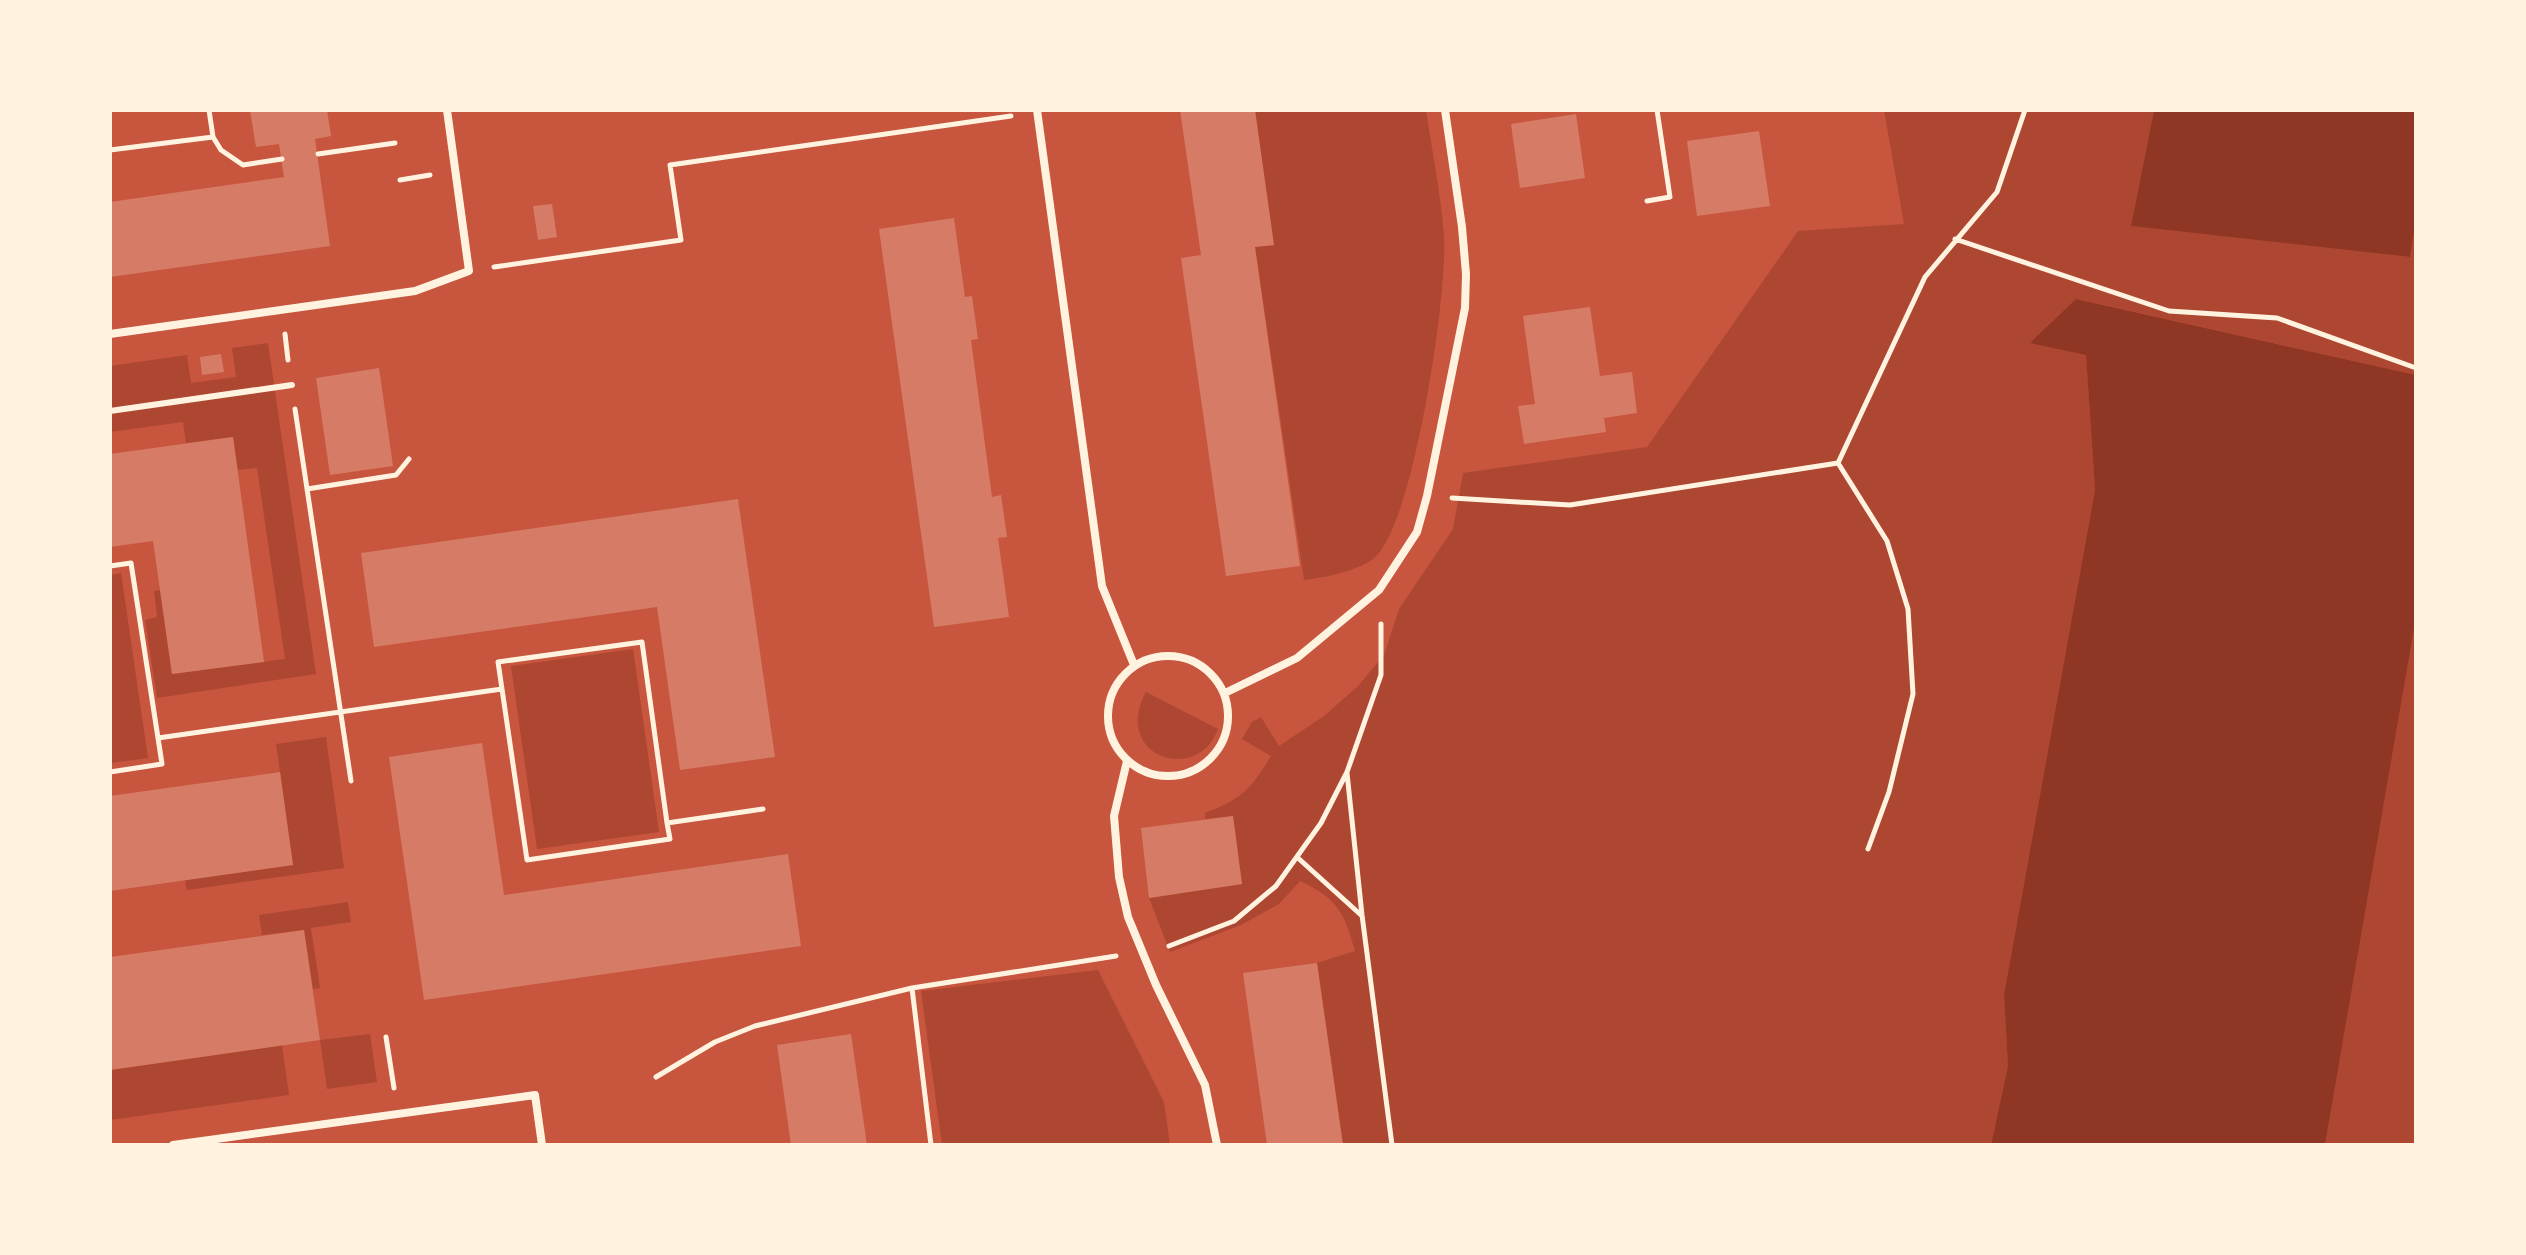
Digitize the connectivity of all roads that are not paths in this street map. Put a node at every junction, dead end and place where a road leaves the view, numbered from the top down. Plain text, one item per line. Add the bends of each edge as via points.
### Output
1 (447, 110) edge
2 (1037, 110) edge
3 (1445, 110) edge
4 (110, 334) edge
5 (292, 385) road end
6 (110, 411) edge
7 (1134, 665) junction
8 (1225, 693) junction
9 (1127, 761) junction
10 (173, 1145) edge
11 (542, 1145) edge
12 (1217, 1145) edge

1 - 4 street via 469,271 415,291
2 - 7 street via 1102,586
3 - 8 street via 1462,227 1465,297 1417,532 1379,590 1297,658
5 - 6 lane
7 - 8 street via 1168,654 1202,665
7 - 9 street via 1116,683 1107,706 1109,732
8 - 9 street via 1229,725 1215,754 1189,773 1156,775
9 - 12 street via 1114,816 1128,917 1205,1085
10 - 11 street via 535,1095

